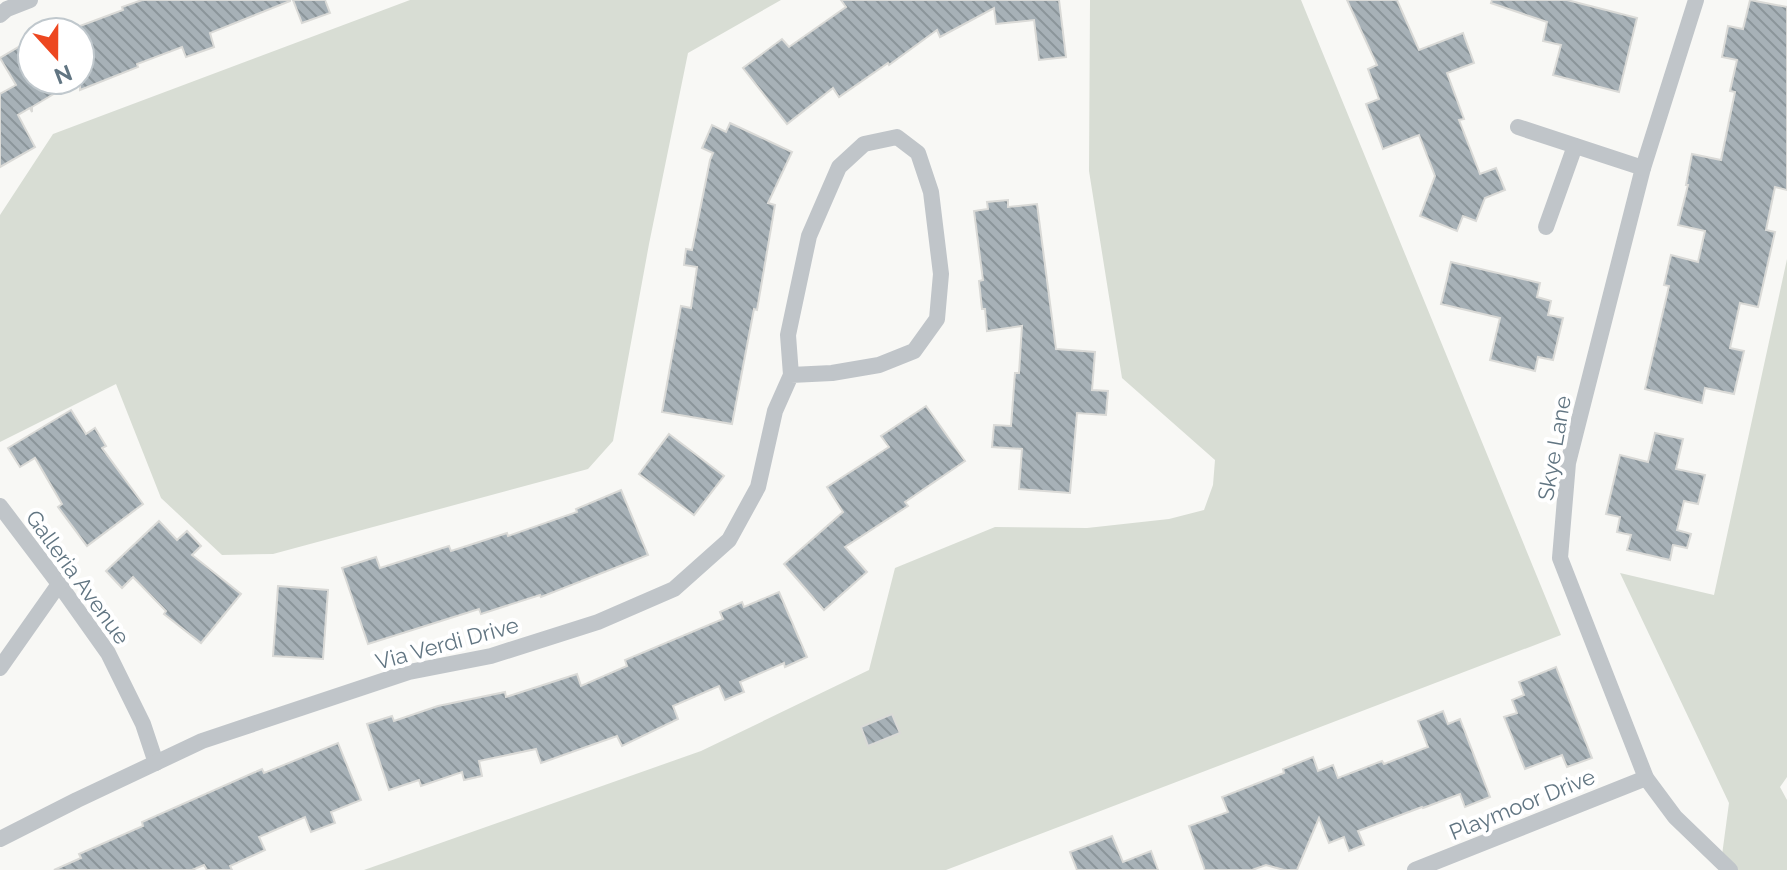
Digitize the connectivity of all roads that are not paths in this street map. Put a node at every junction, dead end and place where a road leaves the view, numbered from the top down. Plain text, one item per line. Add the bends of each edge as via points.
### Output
1 (30, 0) edge
2 (1696, 0) edge
3 (0, 15) edge
4 (1518, 127) dead end
5 (1575, 146) junction
6 (1643, 168) junction
7 (1546, 227) dead end
8 (791, 375) junction
9 (0, 506) edge
10 (59, 584) junction
11 (0, 668) edge
12 (156, 763) junction
13 (1646, 778) junction
14 (0, 839) edge
15 (1415, 870) edge
16 (1730, 870) edge

1 - 3 street
2 - 6 street, Skye Lane
4 - 5 street
5 - 6 street
5 - 7 street
6 - 13 street, Skye Lane via 1568,463 1560,558
8 - 8 street, Via Verdi Drive via 879,365 914,351 937,319 941,274 931,192 918,153 897,137 864,144 839,167 809,236 788,335
8 - 12 street, Via Verdi Drive via 775,411 758,487 729,540 674,589 598,622 491,656 409,672 202,741
9 - 10 street, Galleria Avenue
10 - 11 street
10 - 12 street, Galleria Avenue via 108,653
12 - 14 street, Via Verdi Drive
13 - 15 street, Playmoor Drive
13 - 16 street, Skye Lane via 1675,817

